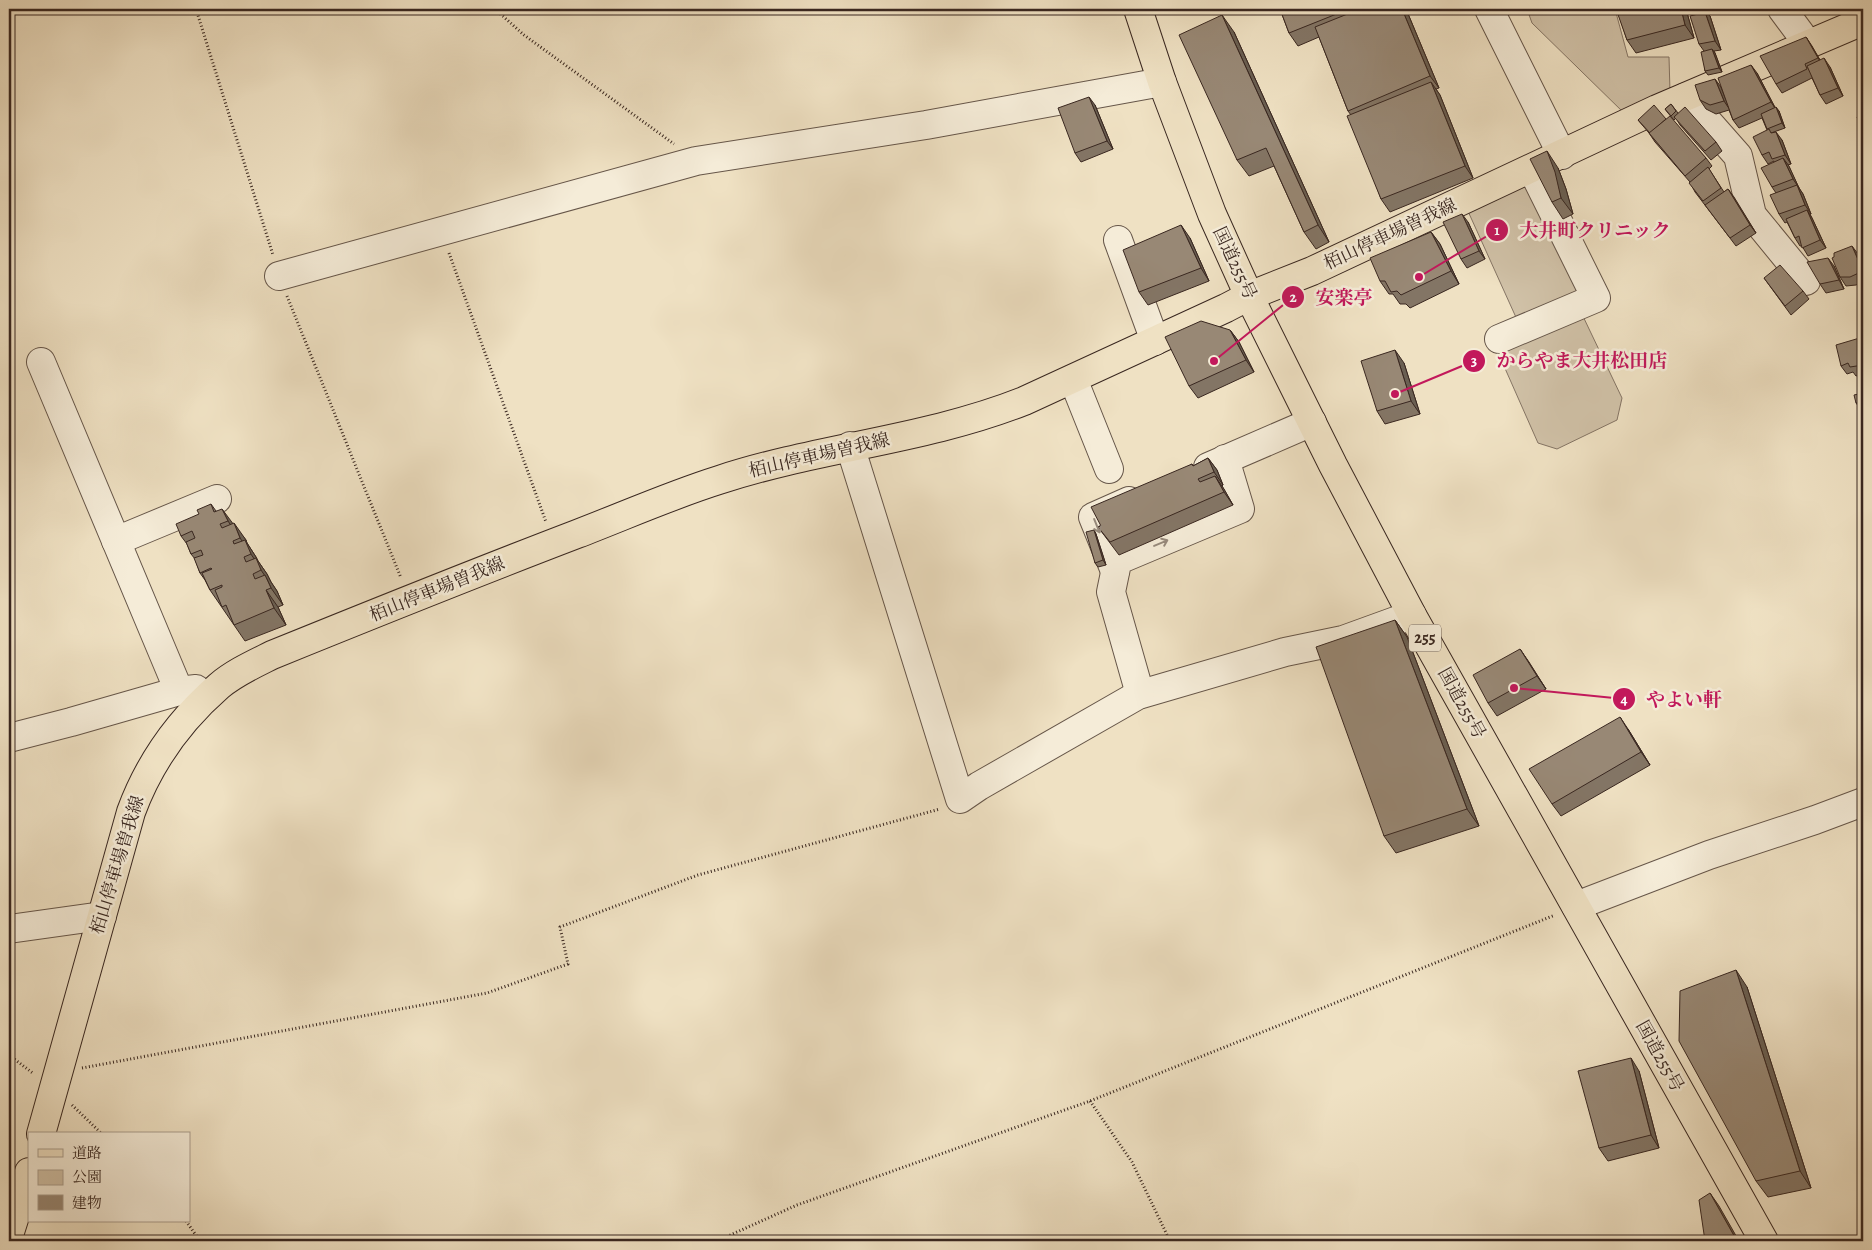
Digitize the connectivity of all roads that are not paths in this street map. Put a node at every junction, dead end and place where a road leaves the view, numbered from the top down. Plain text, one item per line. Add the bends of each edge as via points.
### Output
1 (1138, 9) edge
2 (1489, 9) edge
3 (1782, 9) edge
4 (1863, 21) edge
5 (1808, 44) junction
6 (1162, 82) junction
7 (1686, 97) junction
8 (1562, 155) junction
9 (1532, 169) junction
10 (1118, 240) dead end
11 (279, 276) road end
12 (1806, 281) dead end
13 (1249, 296) junction
14 (1499, 339) dead end
15 (1155, 341) junction
16 (41, 362) dead end
17 (1073, 379) junction
18 (1312, 422) junction
19 (850, 446) junction
20 (1225, 459) junction
21 (1109, 469) dead end
22 (1181, 478) edge
23 (1155, 490) edge
24 (217, 499) dead end
25 (116, 541) junction
26 (1116, 567) junction
27 (1412, 615) junction
28 (220, 686) junction
29 (179, 691) junction
30 (1140, 694) junction
31 (9, 738) edge
32 (1863, 802) edge
33 (1576, 906) junction
34 (102, 916) junction
35 (9, 929) edge
36 (41, 1132) edge
37 (28, 1175) edge
38 (9, 1235) edge
39 (1764, 1241) edge

1 - 6 main road, 国道255号 / 255
2 - 8 street
3 - 5 street
4 - 5 main road, 栢山停車場曽我線
5 - 7 main road, 栢山停車場曽我線
6 - 11 street via 696,160
6 - 13 main road, 国道255号 / 255 via 1212,214
7 - 8 main road, 栢山停車場曽我線
7 - 12 street via 1738,156 1752,215
8 - 9 main road, 栢山停車場曽我線
9 - 13 main road, 栢山停車場曽我線 via 1312,271
9 - 14 street via 1596,298
10 - 15 street
13 - 15 main road, 栢山停車場曽我線
13 - 18 main road, 国道255号 / 255
15 - 17 main road, 栢山停車場曽我線
16 - 25 street
17 - 19 main road, 栢山停車場曽我線 via 993,414
17 - 21 street
18 - 20 street
18 - 27 main road, 国道255号 / 255
19 - 28 main road, 栢山停車場曽我線 via 718,480 272,655
19 - 30 street via 960,799
20 - 22 street
26 -> 20 street via 1121,559 1240,509
23 -> 26 street via 1093,517
24 - 25 street
25 - 29 street
26 - 30 street via 1111,592
27 - 30 street via 1343,640 1285,652
27 - 33 main road, 国道255号 / 255
28 - 29 street
28 - 34 main road, 栢山停車場曽我線 via 174,732 140,789
29 - 31 street
32 - 33 street via 1709,855
33 - 39 main road, 国道255号 / 255
34 - 35 street
34 - 36 main road, 栢山停車場曽我線
37 - 38 main road

